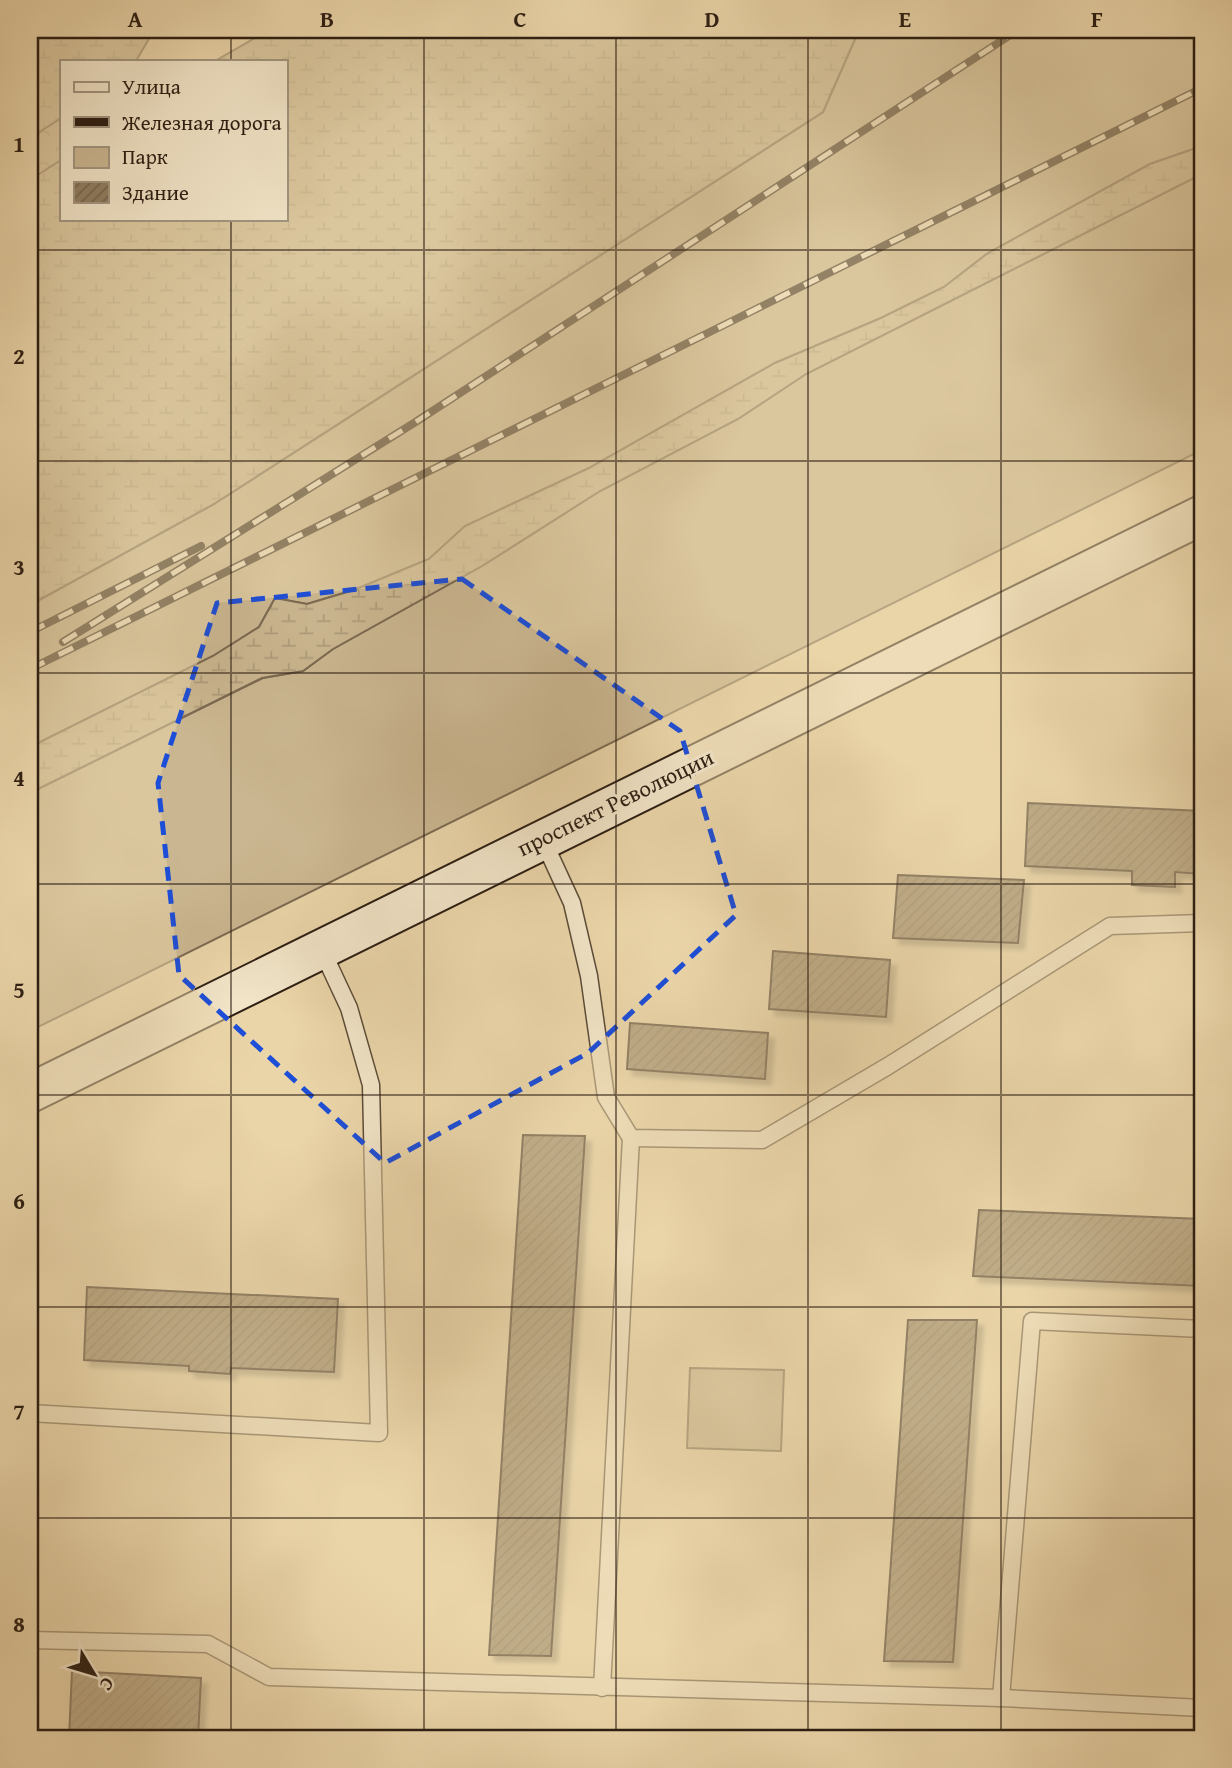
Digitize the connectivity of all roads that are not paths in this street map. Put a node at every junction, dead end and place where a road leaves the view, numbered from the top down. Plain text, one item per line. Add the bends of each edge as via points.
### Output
1 (1202, 515) edge
2 (542, 838) junction
3 (1202, 923) edge
4 (320, 947) junction
5 (30, 1093) edge
6 (631, 1138) junction
7 (1202, 1329) edge
8 (30, 1413) edge
9 (30, 1640) edge
10 (602, 1688) junction
11 (1001, 1699) junction
12 (1202, 1709) edge

1 - 2 main road, проспект Революции
2 - 4 main road, проспект Революции
2 - 6 lane via 572,903 589,976 606,1097
3 - 6 lane via 1110,926 762,1140
4 - 5 main road, проспект Революции
4 - 8 lane via 349,1008 371,1085 379,1433
6 - 10 lane
7 - 11 lane via 1031,1321
9 - 10 lane via 208,1644 269,1676
10 - 11 lane
11 - 12 lane

